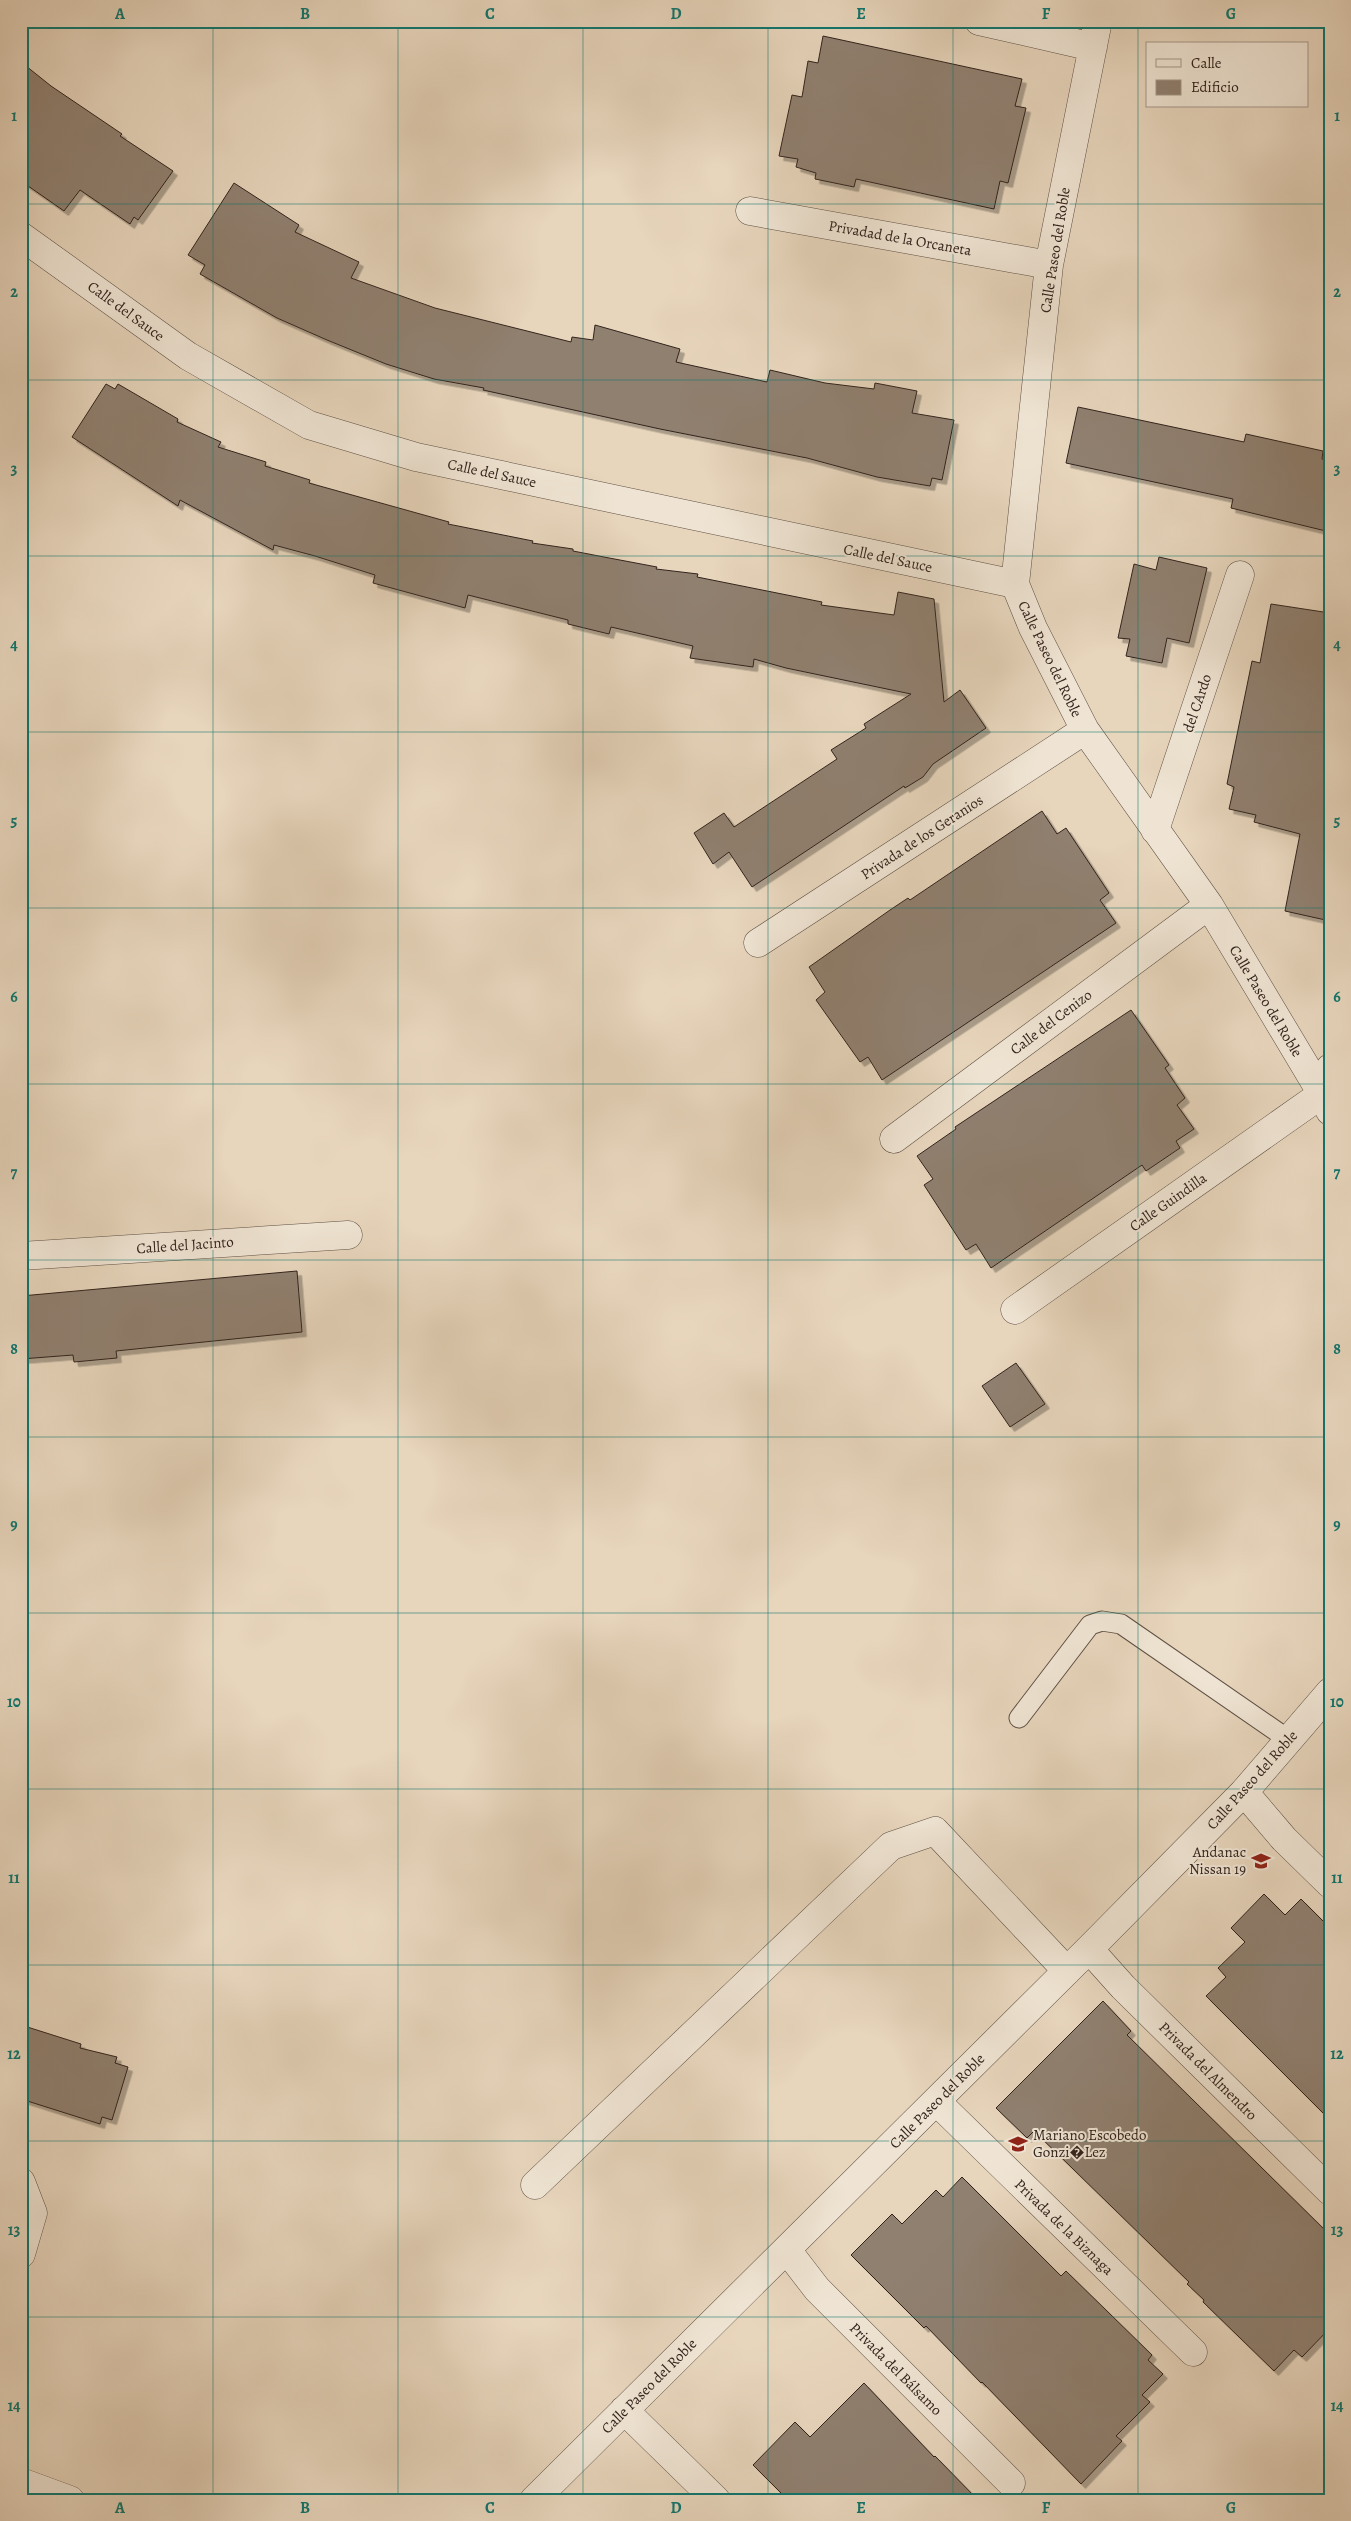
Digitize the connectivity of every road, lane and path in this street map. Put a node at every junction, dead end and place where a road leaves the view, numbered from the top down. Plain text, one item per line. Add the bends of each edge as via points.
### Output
1 (979, 21) edge
2 (1098, 21) edge
3 (1093, 48) junction
4 (750, 211) dead end
5 (21, 236) edge
6 (1049, 266) junction
7 (1240, 575) dead end
8 (1015, 584) junction
9 (1085, 730) junction
10 (1155, 830) junction
11 (1209, 905) junction
12 (758, 943) dead end
13 (1327, 1091) edge
14 (894, 1139) dead end
15 (348, 1235) dead end
16 (21, 1256) edge
17 (1015, 1310) dead end
18 (1330, 1692) edge
19 (1019, 1718) dead end
20 (1289, 1740) junction
21 (1244, 1792) junction
22 (1330, 1884) edge
23 (1089, 1949) junction
24 (1067, 1971) junction
25 (936, 2101) junction
26 (21, 2182) edge
27 (535, 2185) dead end
28 (1330, 2191) edge
29 (787, 2250) junction
30 (21, 2254) edge
31 (1193, 2352) dead end
32 (624, 2410) junction
33 (21, 2482) edge
34 (1011, 2483) dead end
35 (70, 2500) edge
36 (534, 2500) edge
37 (716, 2500) edge

1 - 3 street
2 - 3 street, Calle Paseo del Roble
3 - 6 street, Calle Paseo del Roble
4 - 6 street, Privadad de la Orcaneta
5 - 8 street, Calle del Sauce via 188,356 308,425 416,457
6 - 8 street, Calle Paseo del Roble
7 - 10 street, del CArdo
8 - 9 street, Calle Paseo del Roble via 1033,628
9 - 10 street, Calle Paseo del Roble
9 - 12 street, Privada de los Geranios
10 - 11 street, Calle Paseo del Roble
11 - 13 street, Calle Paseo del Roble
11 - 14 street, Calle del Cenizo
13 - 17 street, Calle Guindilla
15 - 16 street, Calle del Jacinto
18 - 20 street, Calle Paseo del Roble
19 - 20 lane via 1090,1625 1102,1621 1121,1624
20 - 21 street, Calle Paseo del Roble
21 - 22 street
21 - 23 street, Calle Paseo del Roble
23 - 24 street, Calle Paseo del Roble
23 - 28 street, Privada del Almendro via 1123,1987
24 - 25 street, Calle Paseo del Roble
24 - 27 street via 935,1831 916,1835 891,1846
25 - 29 street, Calle Paseo del Roble
25 - 31 street, Privada de la Biznaga
26 - 30 street via 33,2213
29 - 32 street, Calle Paseo del Roble
29 - 34 street, Privada del Bálsamo via 817,2289
32 - 36 street, Calle Paseo del Roble
32 - 37 street
33 - 35 street

